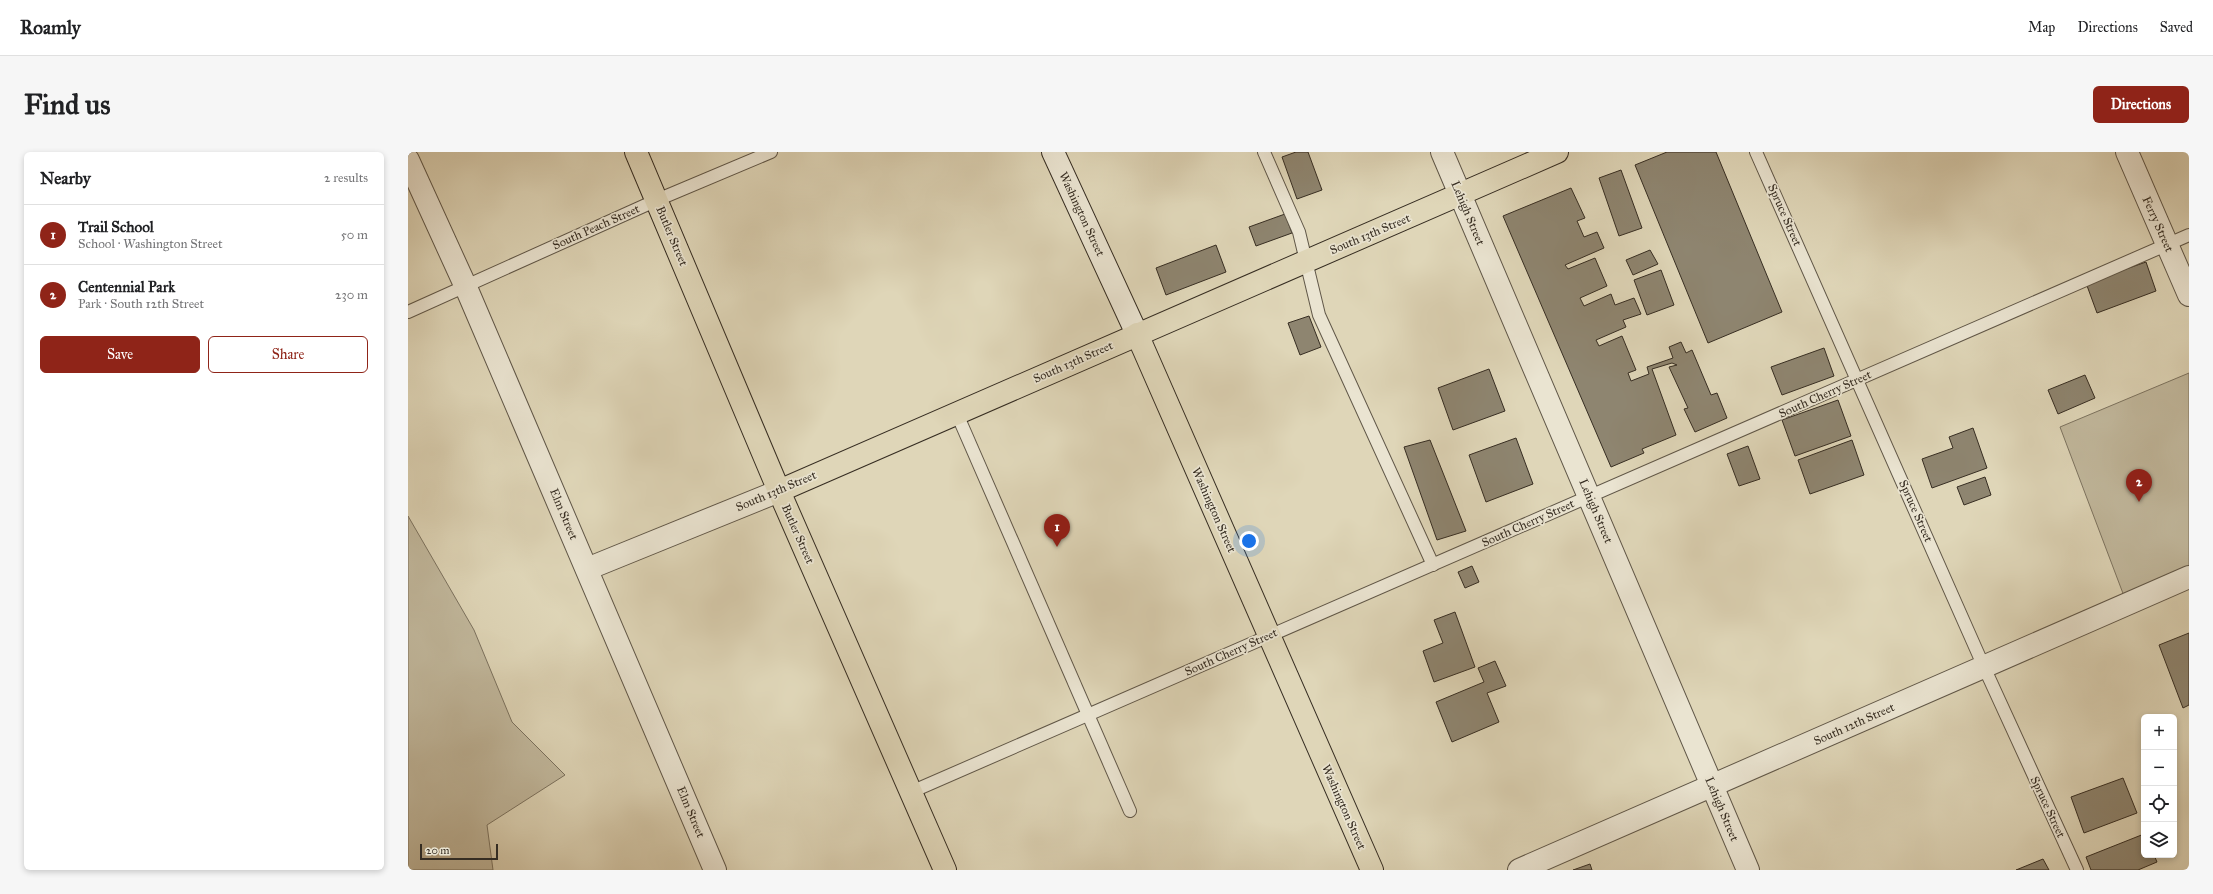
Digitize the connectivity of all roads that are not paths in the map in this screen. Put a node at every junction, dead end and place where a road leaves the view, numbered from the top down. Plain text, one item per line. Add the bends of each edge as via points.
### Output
1 (636, 152) edge
2 (771, 152) edge
3 (1053, 152) edge
4 (1264, 152) edge
5 (1442, 152) edge
6 (1557, 152) edge
7 (1756, 152) edge
8 (2127, 152) edge
9 (408, 160) edge
10 (1460, 195) junction
11 (657, 200) junction
12 (2189, 235) edge
13 (2167, 244) junction
14 (1306, 261) junction
15 (465, 285) junction
16 (2189, 295) edge
17 (408, 312) edge
18 (1137, 334) junction
19 (1858, 379) junction
20 (956, 414) junction
21 (779, 490) junction
22 (1590, 496) junction
23 (1432, 565) junction
24 (587, 568) junction
25 (2189, 577) edge
26 (1269, 636) junction
27 (1984, 667) junction
28 (1089, 715) junction
29 (1712, 786) junction
30 (911, 792) junction
31 (1130, 810) dead end
32 (715, 870) edge
33 (946, 870) edge
34 (1372, 870) edge
35 (1519, 870) edge
36 (1748, 870) edge
37 (2077, 870) edge

1 - 11 main road, Butler Street
2 - 11 lane, South Peach Street
3 - 18 street, Washington Street
4 - 14 lane via 1299,232
5 - 10 street, Lehigh Street
6 - 10 main road, South 13th Street
7 - 19 lane, Spruce Street
8 - 13 street, Ferry Street
9 - 15 street, Elm Street
10 - 14 main road, South 13th Street
10 - 22 street, Lehigh Street
11 - 15 lane, South Peach Street
11 - 21 main road, Butler Street
12 - 13 lane, South Cherry Street
13 - 16 street, Ferry Street
13 - 19 lane, South Cherry Street
14 - 18 main road, South 13th Street
14 - 23 lane via 1319,315
15 - 17 lane, South Peach Street
15 - 24 street, Elm Street
18 - 20 main road, South 13th Street
18 - 26 main road, Washington Street
19 - 22 lane, South Cherry Street
19 - 27 lane, Spruce Street
20 - 21 main road, South 13th Street
20 - 28 lane
21 - 24 street, South 13th Street
21 - 30 main road, Butler Street
22 - 23 lane, South Cherry Street
22 - 29 street, Lehigh Street
23 - 26 lane, South Cherry Street
24 - 32 street, Elm Street
25 - 27 street, South 12th Street
26 - 28 lane, South Cherry Street
26 - 34 main road, Washington Street
27 - 29 street, South 12th Street
27 - 37 lane, Spruce Street
28 - 30 lane, South Cherry Street
28 - 31 lane
29 - 35 street, South 12th Street
29 - 36 street, Lehigh Street
30 - 33 main road, Butler Street

